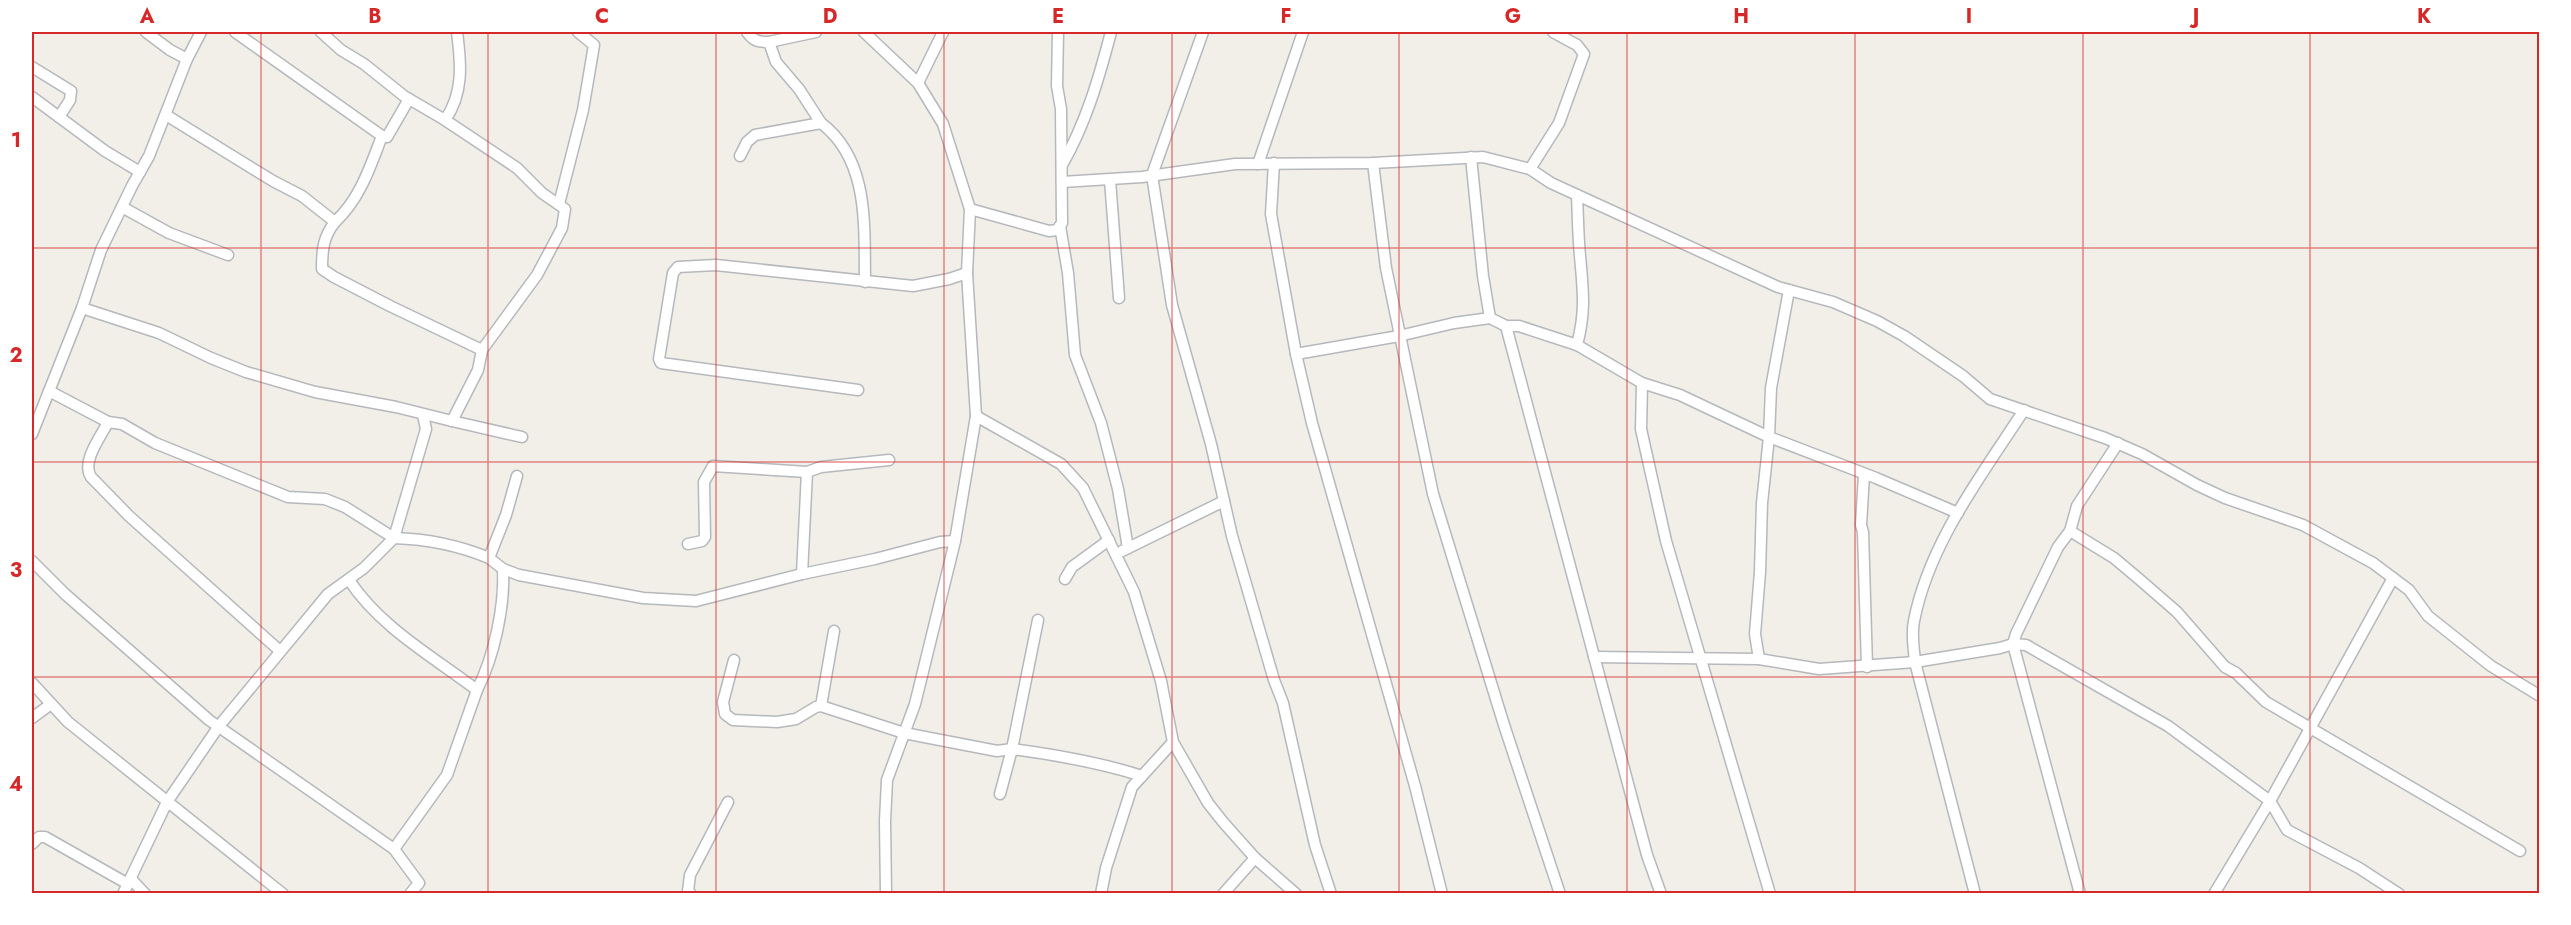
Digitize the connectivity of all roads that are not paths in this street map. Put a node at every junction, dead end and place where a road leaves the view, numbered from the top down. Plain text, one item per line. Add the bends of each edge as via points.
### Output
1 (146, 32) edge
2 (201, 32) edge
3 (235, 32) edge
4 (321, 32) edge
5 (457, 32) edge
6 (578, 32) edge
7 (747, 32) edge
8 (816, 32) edge
9 (864, 32) edge
10 (943, 32) edge
11 (1058, 32) edge
12 (1111, 32) edge
13 (1203, 32) edge
14 (1303, 32) edge
15 (1553, 32) edge
16 (769, 42) junction
17 (187, 59) junction
18 (32, 67) edge
19 (918, 83) junction
20 (409, 99) junction
21 (33, 101) edge
22 (166, 115) junction
23 (59, 117) junction
24 (445, 120) junction
25 (821, 123) junction
26 (382, 136) junction
27 (740, 156) dead end
28 (1471, 157) junction
29 (1274, 163) junction
30 (1258, 164) junction
31 (1373, 164) junction
32 (1062, 166) junction
33 (1530, 169) junction
34 (140, 172) junction
35 (1152, 175) junction
36 (1110, 180) junction
37 (1062, 182) junction
38 (1577, 195) junction
39 (559, 204) junction
40 (122, 207) junction
41 (970, 209) junction
42 (335, 222) junction
43 (1060, 226) junction
44 (228, 255) dead end
45 (966, 273) junction
46 (865, 282) junction
47 (1790, 290) junction
48 (1119, 298) dead end
49 (82, 308) junction
50 (1490, 318) junction
51 (1506, 326) junction
52 (1400, 336) junction
53 (1577, 345) junction
54 (482, 351) junction
55 (1296, 354) junction
56 (1642, 383) junction
57 (858, 390) dead end
58 (49, 391) junction
59 (2024, 410) junction
60 (423, 415) junction
61 (976, 416) junction
62 (452, 421) junction
63 (108, 422) junction
64 (32, 434) edge
65 (522, 437) dead end
66 (1769, 437) junction
67 (2118, 443) junction
68 (889, 460) dead end
69 (807, 472) junction
70 (1864, 475) junction
71 (517, 476) dead end
72 (1224, 501) junction
73 (1958, 513) junction
74 (2070, 531) junction
75 (394, 538) junction
76 (1109, 540) junction
77 (955, 541) junction
78 (688, 544) dead end
79 (1128, 548) junction
80 (1116, 554) junction
81 (489, 558) junction
82 (32, 561) edge
83 (503, 569) junction
84 (802, 574) junction
85 (2393, 578) junction
86 (1065, 579) dead end
87 (349, 580) junction
88 (1038, 620) dead end
89 (834, 631) dead end
90 (2013, 644) junction
91 (280, 651) junction
92 (1594, 657) junction
93 (1700, 657) junction
94 (1759, 659) junction
95 (735, 660) dead end
96 (1915, 662) junction
97 (1867, 667) junction
98 (32, 682) edge
99 (477, 690) junction
100 (2540, 696) edge
101 (51, 704) junction
102 (821, 706) junction
103 (32, 718) edge
104 (219, 726) junction
105 (2309, 727) junction
106 (904, 733) junction
107 (1173, 742) junction
108 (1012, 749) junction
109 (1142, 776) junction
110 (1000, 794) dead end
111 (2270, 801) junction
112 (167, 802) junction
113 (728, 802) dead end
114 (32, 844) edge
115 (394, 849) junction
116 (2520, 851) dead end
117 (1255, 858) junction
118 (127, 885) edge
119 (145, 894) edge
120 (283, 894) edge
121 (410, 894) edge
122 (691, 894) edge
123 (886, 894) edge
124 (1101, 894) edge
125 (1223, 894) edge
126 (1296, 894) edge
127 (1331, 894) edge
128 (1442, 894) edge
129 (1560, 894) edge
130 (1661, 894) edge
131 (1770, 894) edge
132 (1975, 894) edge
133 (2079, 894) edge
134 (2214, 894) edge
135 (2399, 894) edge

1 - 17 street
2 - 17 street
3 - 26 street
4 - 20 street
5 - 24 street via 458,96
6 - 39 street via 594,45 583,110
7 - 16 street via 757,42
8 - 16 street
9 - 19 street
10 - 19 street
11 - 32 street
12 - 32 street via 1078,138
13 - 35 street
14 - 30 street
15 - 33 street via 1577,45 1584,54 1559,123
16 - 25 street via 776,62 799,88
17 - 22 street
18 - 23 street via 70,91 70,100
19 - 41 street via 943,124
20 - 24 street
20 - 26 street via 387,137
21 - 23 street
22 - 34 street
22 - 42 street via 302,196
23 - 34 street
24 - 39 street via 517,168
25 - 27 street via 755,135
25 - 46 street via 834,133 852,163 863,202
26 - 42 street via 357,195
28 - 31 street
28 - 33 street
28 - 50 street via 1482,276
29 - 30 street
29 - 31 street
29 - 55 street via 1271,214
30 - 35 street
31 - 52 street via 1386,268
32 - 37 street
33 - 38 street
34 - 40 street
35 - 36 street
35 - 72 street via 1172,305
36 - 37 street
36 - 48 street
37 - 43 street
38 - 47 street
38 - 53 street via 1584,287
39 - 54 street via 565,209 562,228 537,275
40 - 44 street via 169,233
40 - 49 street via 101,249
41 - 43 street via 1049,231
41 - 45 street
42 - 54 street via 326,234 322,268
43 - 79 street via 1075,355 1101,423
45 - 46 street via 913,286
45 - 61 street
46 - 57 street via 716,265 678,267 670,282 659,359 667,366
47 - 59 street via 1833,302 1877,321 1964,376 1990,399
47 - 66 street via 1771,388
49 - 58 street
49 - 60 street via 159,333 246,372 315,392
50 - 51 street
50 - 52 street
51 - 53 street via 1519,326
51 - 92 street
52 - 55 street
52 - 129 street via 1433,494
53 - 56 street
54 - 62 street via 478,370
55 - 128 street
56 - 66 street via 1680,395
56 - 93 street via 1641,429 1651,479
58 - 63 street
58 - 64 street
59 - 67 street
59 - 73 street
60 - 62 street
60 - 75 street via 426,429
61 - 76 street via 1062,464 1083,488
61 - 77 street
62 - 65 street
63 - 75 street via 122,424 155,443 288,496 325,499 363,517
63 - 91 street via 88,463 91,477
66 - 70 street
66 - 94 street via 1761,503 1755,634
67 - 74 street via 2077,506
67 - 85 street via 2216,494 2303,525
68 - 69 street
69 - 78 street via 713,466 704,482 705,537 702,542
69 - 84 street
70 - 73 street
70 - 97 street via 1861,525
71 - 81 street
72 - 79 street
72 - 127 street via 1283,703 1315,845
73 - 96 street via 1922,590 1913,623
74 - 90 street via 2058,547
74 - 105 street via 2114,558 2177,612 2225,667 2266,702
75 - 81 street via 424,539
75 - 87 street
76 - 80 street
76 - 86 street via 1072,567
77 - 84 street
77 - 106 street via 915,704
79 - 80 street
80 - 107 street via 1134,592 1161,681
81 - 83 street
82 - 104 street via 145,666
83 - 84 street via 643,598 696,601
83 - 99 street via 498,621
85 - 100 street via 2409,590 2428,616 2491,666
85 - 105 street
87 - 91 street via 328,594
87 - 99 street via 382,621
88 - 108 street
89 - 102 street
90 - 96 street
90 - 111 street via 2026,645 2168,726
90 - 133 street
91 - 104 street
92 - 93 street
92 - 130 street
93 - 94 street
93 - 131 street
94 - 97 street via 1820,669
95 - 102 street via 723,702 726,714 733,720 796,719
96 - 97 street
96 - 132 street
98 - 101 street
99 - 115 street via 447,775
101 - 103 street
101 - 112 street
102 - 106 street
104 - 112 street
104 - 115 street
105 - 111 street
105 - 116 street
106 - 108 street via 997,751
106 - 123 street via 887,780
107 - 109 street
107 - 117 street via 1208,804
108 - 109 street via 1065,756
108 - 110 street
109 - 124 street via 1132,787
111 - 134 street
111 - 135 street via 2287,830
112 - 118 street
112 - 120 street
113 - 122 street via 690,875
114 - 118 street via 45,837
115 - 121 street via 419,883
117 - 125 street
117 - 126 street
118 - 119 street

